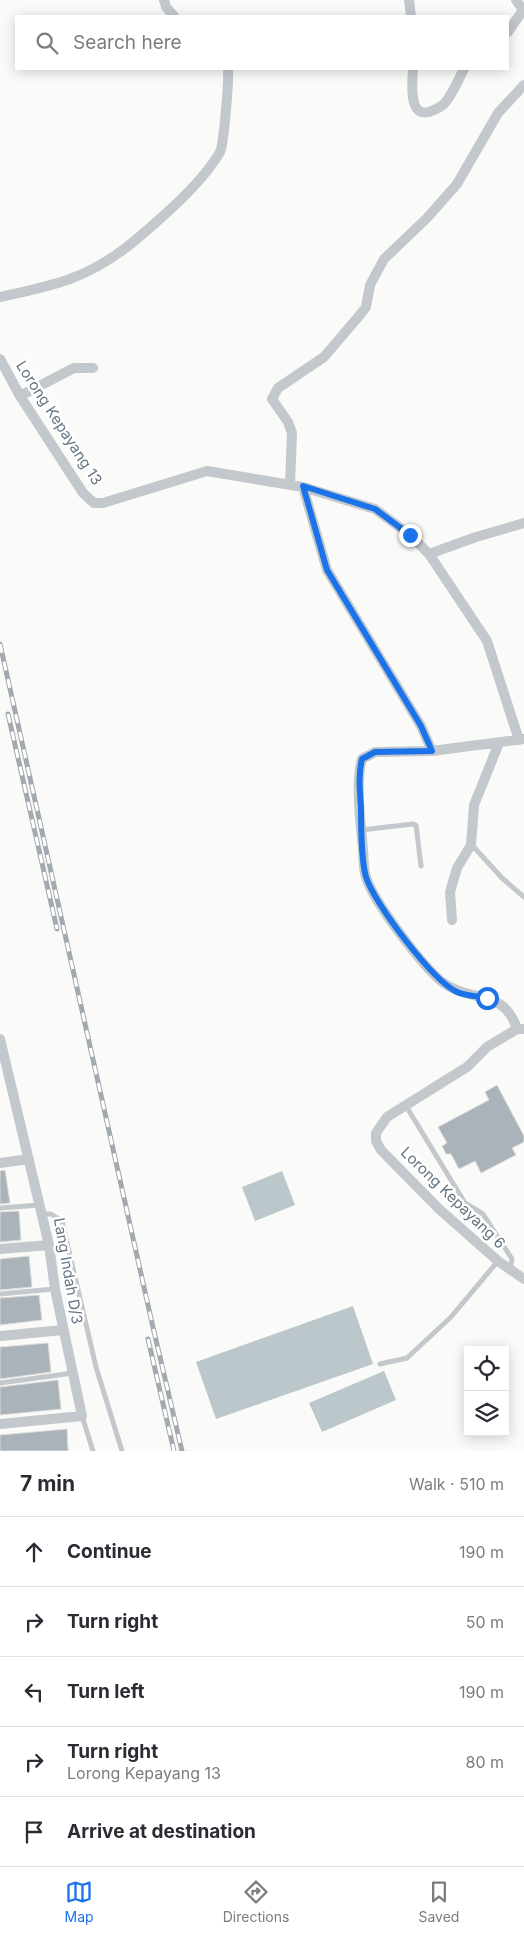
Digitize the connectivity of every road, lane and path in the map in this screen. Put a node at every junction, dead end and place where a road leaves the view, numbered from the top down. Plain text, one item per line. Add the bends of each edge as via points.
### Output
1 (164, 0) edge
2 (409, 0) edge
3 (516, 0) edge
4 (173, 15) edge
5 (411, 15) edge
6 (509, 31) edge
7 (228, 70) edge
8 (413, 70) edge
9 (463, 70) edge
10 (524, 85) edge
11 (0, 297) edge
12 (0, 358) edge
13 (92, 368) dead end
14 (20, 396) junction
15 (290, 484) junction
16 (303, 486) junction
17 (524, 523) edge
18 (429, 554) junction
19 (521, 740) edge
20 (499, 743) junction
21 (432, 751) junction
22 (361, 830) junction
23 (471, 845) junction
24 (420, 866) dead end
25 (524, 897) edge
26 (452, 920) dead end
27 (520, 1029) edge
28 (0, 1040) edge
29 (3, 1066) edge
30 (406, 1106) junction
31 (29, 1159) junction
32 (0, 1163) edge
33 (0, 1208) edge
34 (41, 1210) junction
35 (49, 1244) junction
36 (0, 1249) edge
37 (498, 1261) junction
38 (510, 1268) junction
39 (524, 1279) edge
40 (55, 1289) junction
41 (0, 1294) edge
42 (63, 1330) junction
43 (0, 1336) edge
44 (380, 1364) dead end
45 (73, 1373) junction
46 (0, 1383) edge
47 (82, 1416) junction
48 (0, 1424) edge
49 (93, 1451) edge
50 (122, 1451) edge

1 - 4 street
2 - 5 street
3 - 6 street via 523,10
7 - 11 street via 224,137 220,151 185,196 134,243 109,260 70,279
8 - 9 street via 414,103 424,114 443,104
10 - 15 street via 498,113 457,184 384,259 370,285 366,307 349,329 324,358 278,388 272,399 292,433
12 - 14 street, Lorong Kepayang 13
13 - 14 street via 74,368
14 - 15 street, Lorong Kepayang 13 via 83,494 94,503 207,471
15 - 16 street, Lorong Kepayang 13
16 - 18 street, Lorong Kepayang 13 via 375,509
16 - 21 street via 327,570 421,726
17 - 18 street
18 - 19 street, Lorong Kepayang 13 via 487,641
19 - 20 street
20 - 21 street
20 - 23 street via 474,805
21 - 22 street via 375,752 362,759 359,770
22 - 24 lane via 416,825
22 - 27 street via 365,876 373,894 410,946 442,981 458,992 496,1001 505,1007
23 - 25 lane
23 - 26 street via 456,868 450,892
27 - 30 street, Lorong Kepayang 6 via 487,1047 467,1067
28 - 29 street, Lang Indah D/3
29 - 31 street, Lang Indah D/3
30 - 37 street, Lorong Kepayang 6 via 387,1117 376,1133 381,1150 439,1209
30 - 38 lane via 465,1203 483,1214 512,1259
31 - 32 street
31 - 34 street, Lang Indah D/3
33 - 34 lane
34 - 35 street, Lang Indah D/3
34 - 50 lane via 62,1221 96,1367
35 - 36 street
35 - 40 street, Lang Indah D/3
37 - 38 street, Lorong Kepayang 6
37 - 44 lane via 451,1317 407,1358
38 - 39 street, Lorong Kepayang 6
40 - 41 lane
40 - 42 street, Lang Indah D/3
42 - 43 street
42 - 45 street, Lang Indah D/3
45 - 46 lane
45 - 47 street, Lang Indah D/3
47 - 48 street
47 - 49 lane

